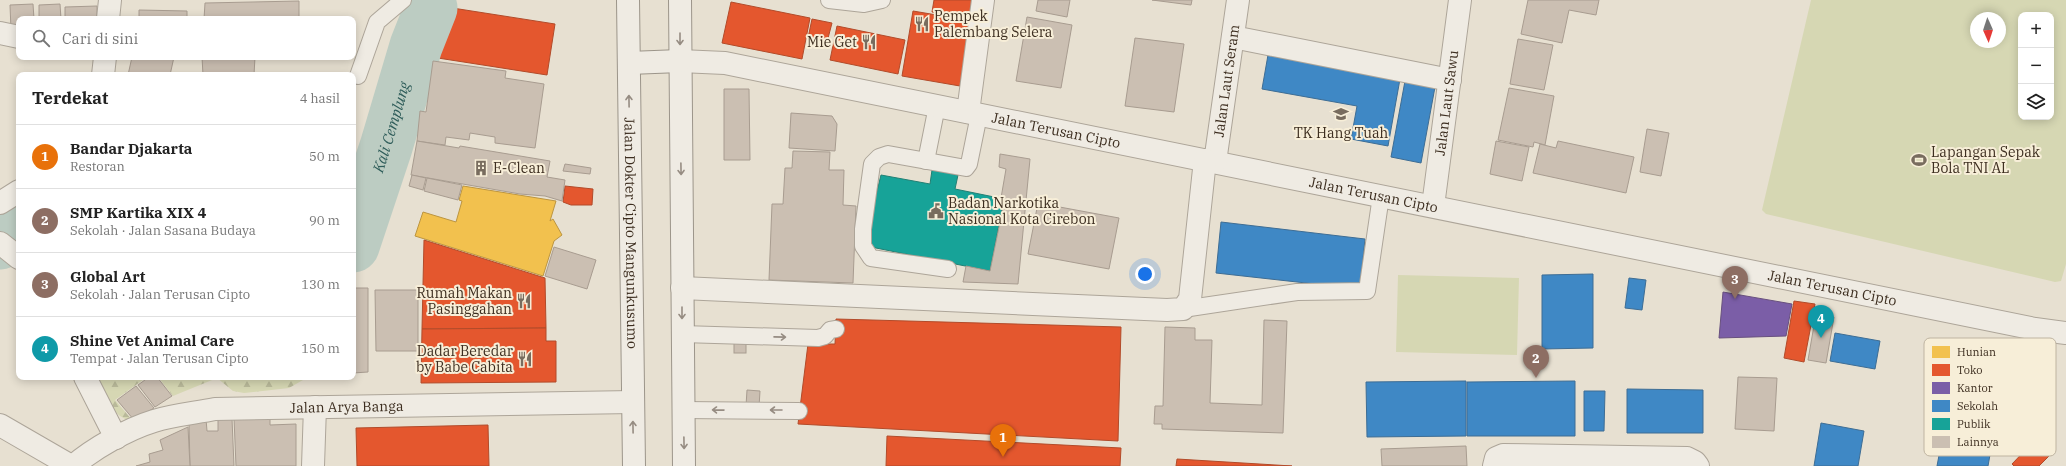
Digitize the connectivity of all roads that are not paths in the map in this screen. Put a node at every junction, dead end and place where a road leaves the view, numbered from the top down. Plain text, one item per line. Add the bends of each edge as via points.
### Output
1 (110, 0) edge
2 (403, 0) edge
3 (628, 0) edge
4 (680, 0) edge
5 (829, 0) edge
6 (882, 0) edge
7 (983, 0) edge
8 (1238, 0) edge
9 (1460, 0) edge
10 (108, 16) edge
11 (0, 33) edge
12 (16, 36) edge
13 (1233, 37) junction
14 (105, 60) edge
15 (680, 61) junction
16 (629, 63) junction
17 (103, 72) edge
18 (358, 76) dead end
19 (1450, 80) junction
20 (937, 106) junction
21 (974, 114) junction
22 (926, 161) junction
23 (1210, 161) junction
24 (16, 193) edge
25 (1381, 196) junction
26 (0, 203) edge
27 (1433, 206) junction
28 (0, 243) edge
29 (16, 255) edge
30 (948, 269) dead end
31 (682, 288) junction
32 (1183, 308) junction
33 (836, 329) dead end
34 (2066, 333) edge
35 (682, 334) junction
36 (87, 380) edge
37 (633, 402) junction
38 (315, 407) junction
39 (683, 410) junction
40 (800, 410) dead end
41 (0, 425) edge
42 (116, 438) junction
43 (72, 466) edge
44 (313, 466) edge
45 (634, 466) edge
46 (684, 466) edge
47 (1494, 466) edge
48 (1698, 466) edge

1 - 10 street
2 - 18 lane via 377,22
3 - 16 street, Jalan Dokter Cipto Mangunkusumo
4 -> 15 street
5 - 6 lane via 864,4
7 - 21 street
8 - 13 street, Jalan Laut Seram
9 - 19 street, Jalan Laut Sawu
11 - 12 street
13 - 19 street
13 - 23 street, Jalan Laut Seram
14 - 17 street
15 - 16 street, Jalan Terusan Cipto
15 - 20 street, Jalan Terusan Cipto via 725,63
15 -> 31 street
37 -> 16 street, Jalan Dokter Cipto Mangunkusumo
19 - 27 street, Jalan Laut Sawu
20 - 21 street, Jalan Terusan Cipto
20 - 22 lane
21 - 22 lane via 969,164 966,168
21 - 23 street, Jalan Terusan Cipto
22 - 30 lane via 888,154 879,157 872,164 863,246 871,258
23 - 25 street, Jalan Terusan Cipto
23 - 32 street, Jalan Laut Seram via 1190,299
24 - 26 street
25 - 27 street, Jalan Terusan Cipto
25 - 32 lane via 1367,291 1297,292
27 - 34 street, Jalan Terusan Cipto
28 - 29 street
31 - 32 street via 1167,310
31 -> 35 street
35 -> 33 lane via 818,341 830,330
35 - 39 street
36 - 42 street
37 - 38 street, Jalan Arya Banga
45 -> 37 street, Jalan Dokter Cipto Mangunkusumo
38 - 42 street, Jalan Arya Banga via 215,409 154,421
38 - 44 street
40 -> 39 lane
39 -> 46 street
41 - 43 street
42 - 43 street, Jalan Arya Banga
47 - 48 street via 1496,458 1502,455 1687,458

